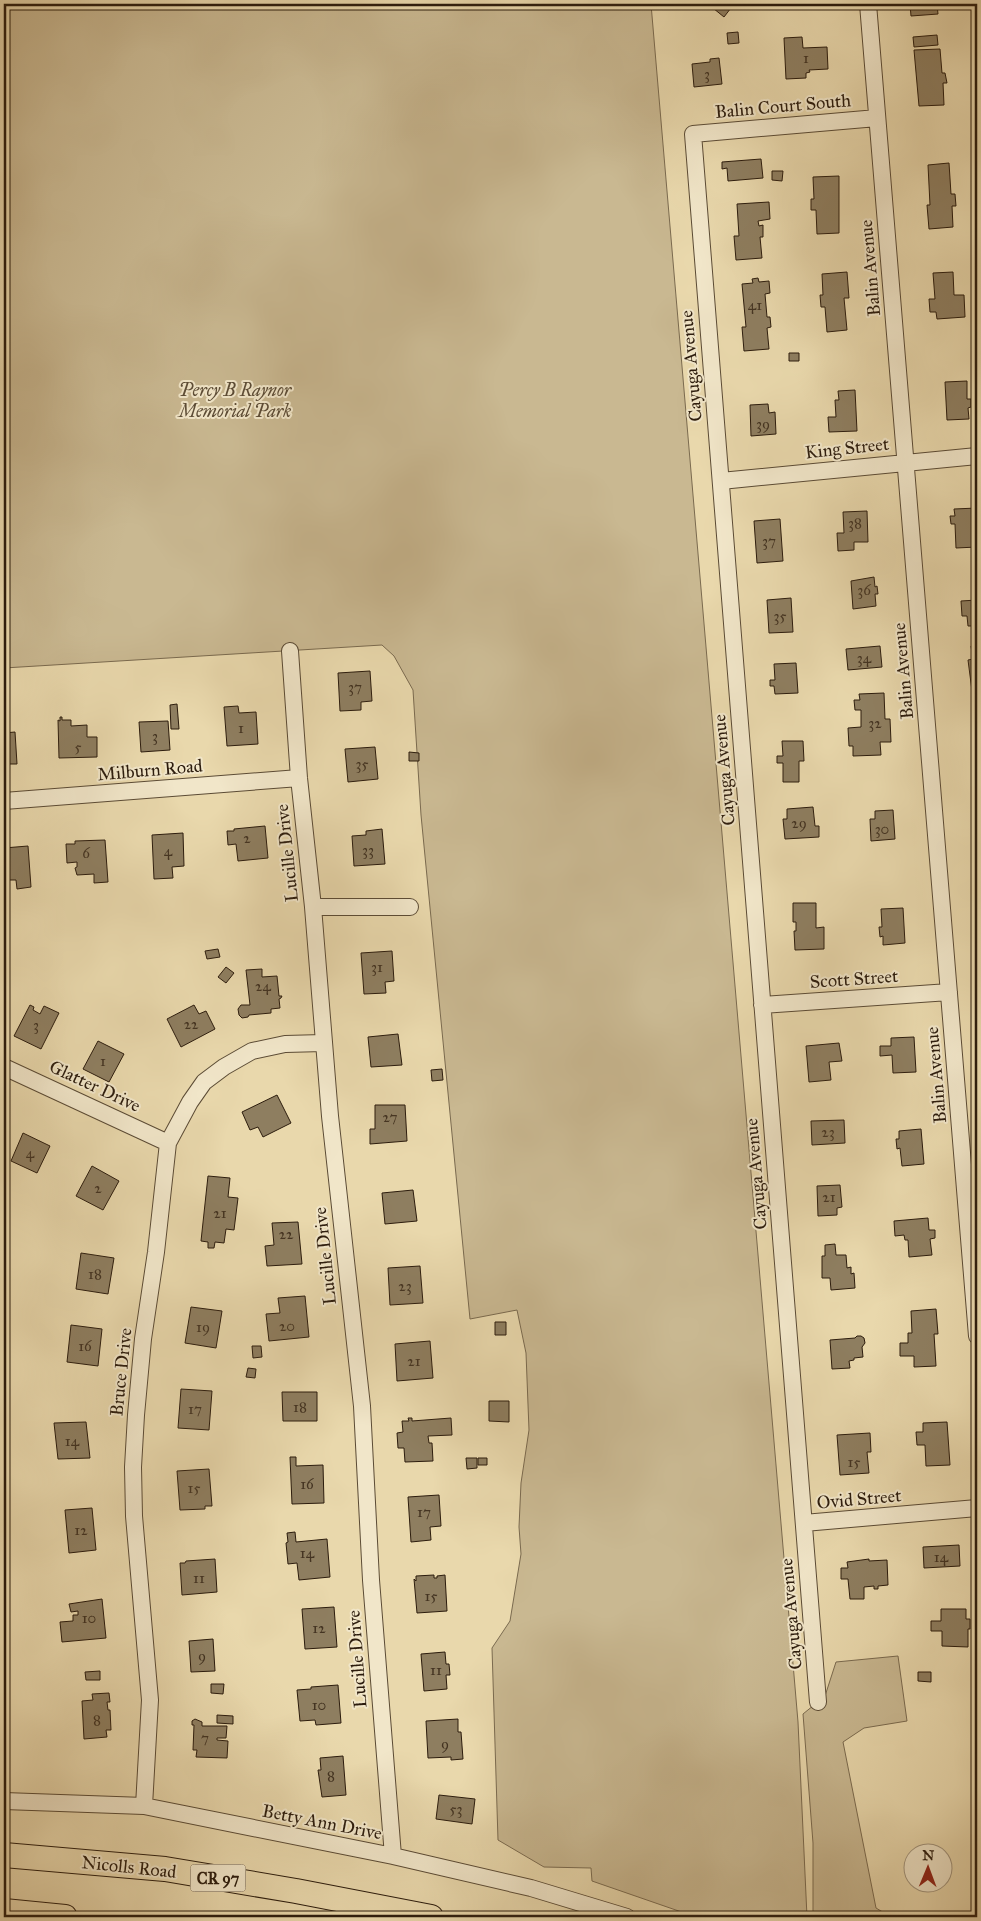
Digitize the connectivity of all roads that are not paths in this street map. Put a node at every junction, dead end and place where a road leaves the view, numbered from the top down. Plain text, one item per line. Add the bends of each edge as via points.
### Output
1 (868, 4) edge
2 (877, 118) junction
3 (693, 134) joint
4 (977, 456) edge
5 (906, 463) junction
6 (721, 481) junction
7 (290, 651) dead end
8 (299, 778) junction
9 (4, 802) edge
10 (313, 907) junction
11 (410, 907) dead end
12 (949, 992) junction
13 (762, 1005) junction
14 (323, 1043) junction
15 (4, 1067) edge
16 (168, 1143) junction
17 (977, 1336) edge
18 (794, 1403) joint
19 (977, 1508) edge
20 (804, 1523) junction
21 (818, 1702) dead end
22 (4, 1800) edge
23 (144, 1806) junction
24 (4, 1855) edge
25 (393, 1856) junction
26 (4, 1911) edge
27 (65, 1917) edge
28 (431, 1917) edge
29 (627, 1917) edge

1 - 2 street, Balin Avenue
2 - 3 street, Balin Court South
2 - 5 street, Balin Avenue
3 - 6 street, Cayuga Avenue
4 - 5 street, King Street
5 - 6 street, King Street
5 - 12 street, Balin Avenue
6 - 13 street, Cayuga Avenue
7 - 8 street, Lucille Drive
8 - 9 street, Milburn Road
8 - 10 street, Lucille Drive
10 - 11 street
10 - 14 street, Lucille Drive
12 - 13 street, Scott Street
12 - 17 street, Balin Avenue
13 - 18 street, Cayuga Avenue
14 - 16 street, Bruce Drive via 285,1044 252,1052 224,1066 204,1082
14 - 25 street, Lucille Drive via 362,1406 371,1580
15 - 16 street, Glatter Drive
16 - 23 street, Bruce Drive via 143,1339 133,1467 134,1516 150,1700
18 - 20 street, Ovid Street
19 - 20 street, Ovid Street
20 - 21 street, Cayuga Avenue
22 - 23 street, Betty Ann Drive
23 - 25 street, Betty Ann Drive
24 - 28 highway, Nicolls Road / CR 97 via 165,1869
25 - 29 street, Betty Ann Drive via 531,1888
26 - 27 highway

